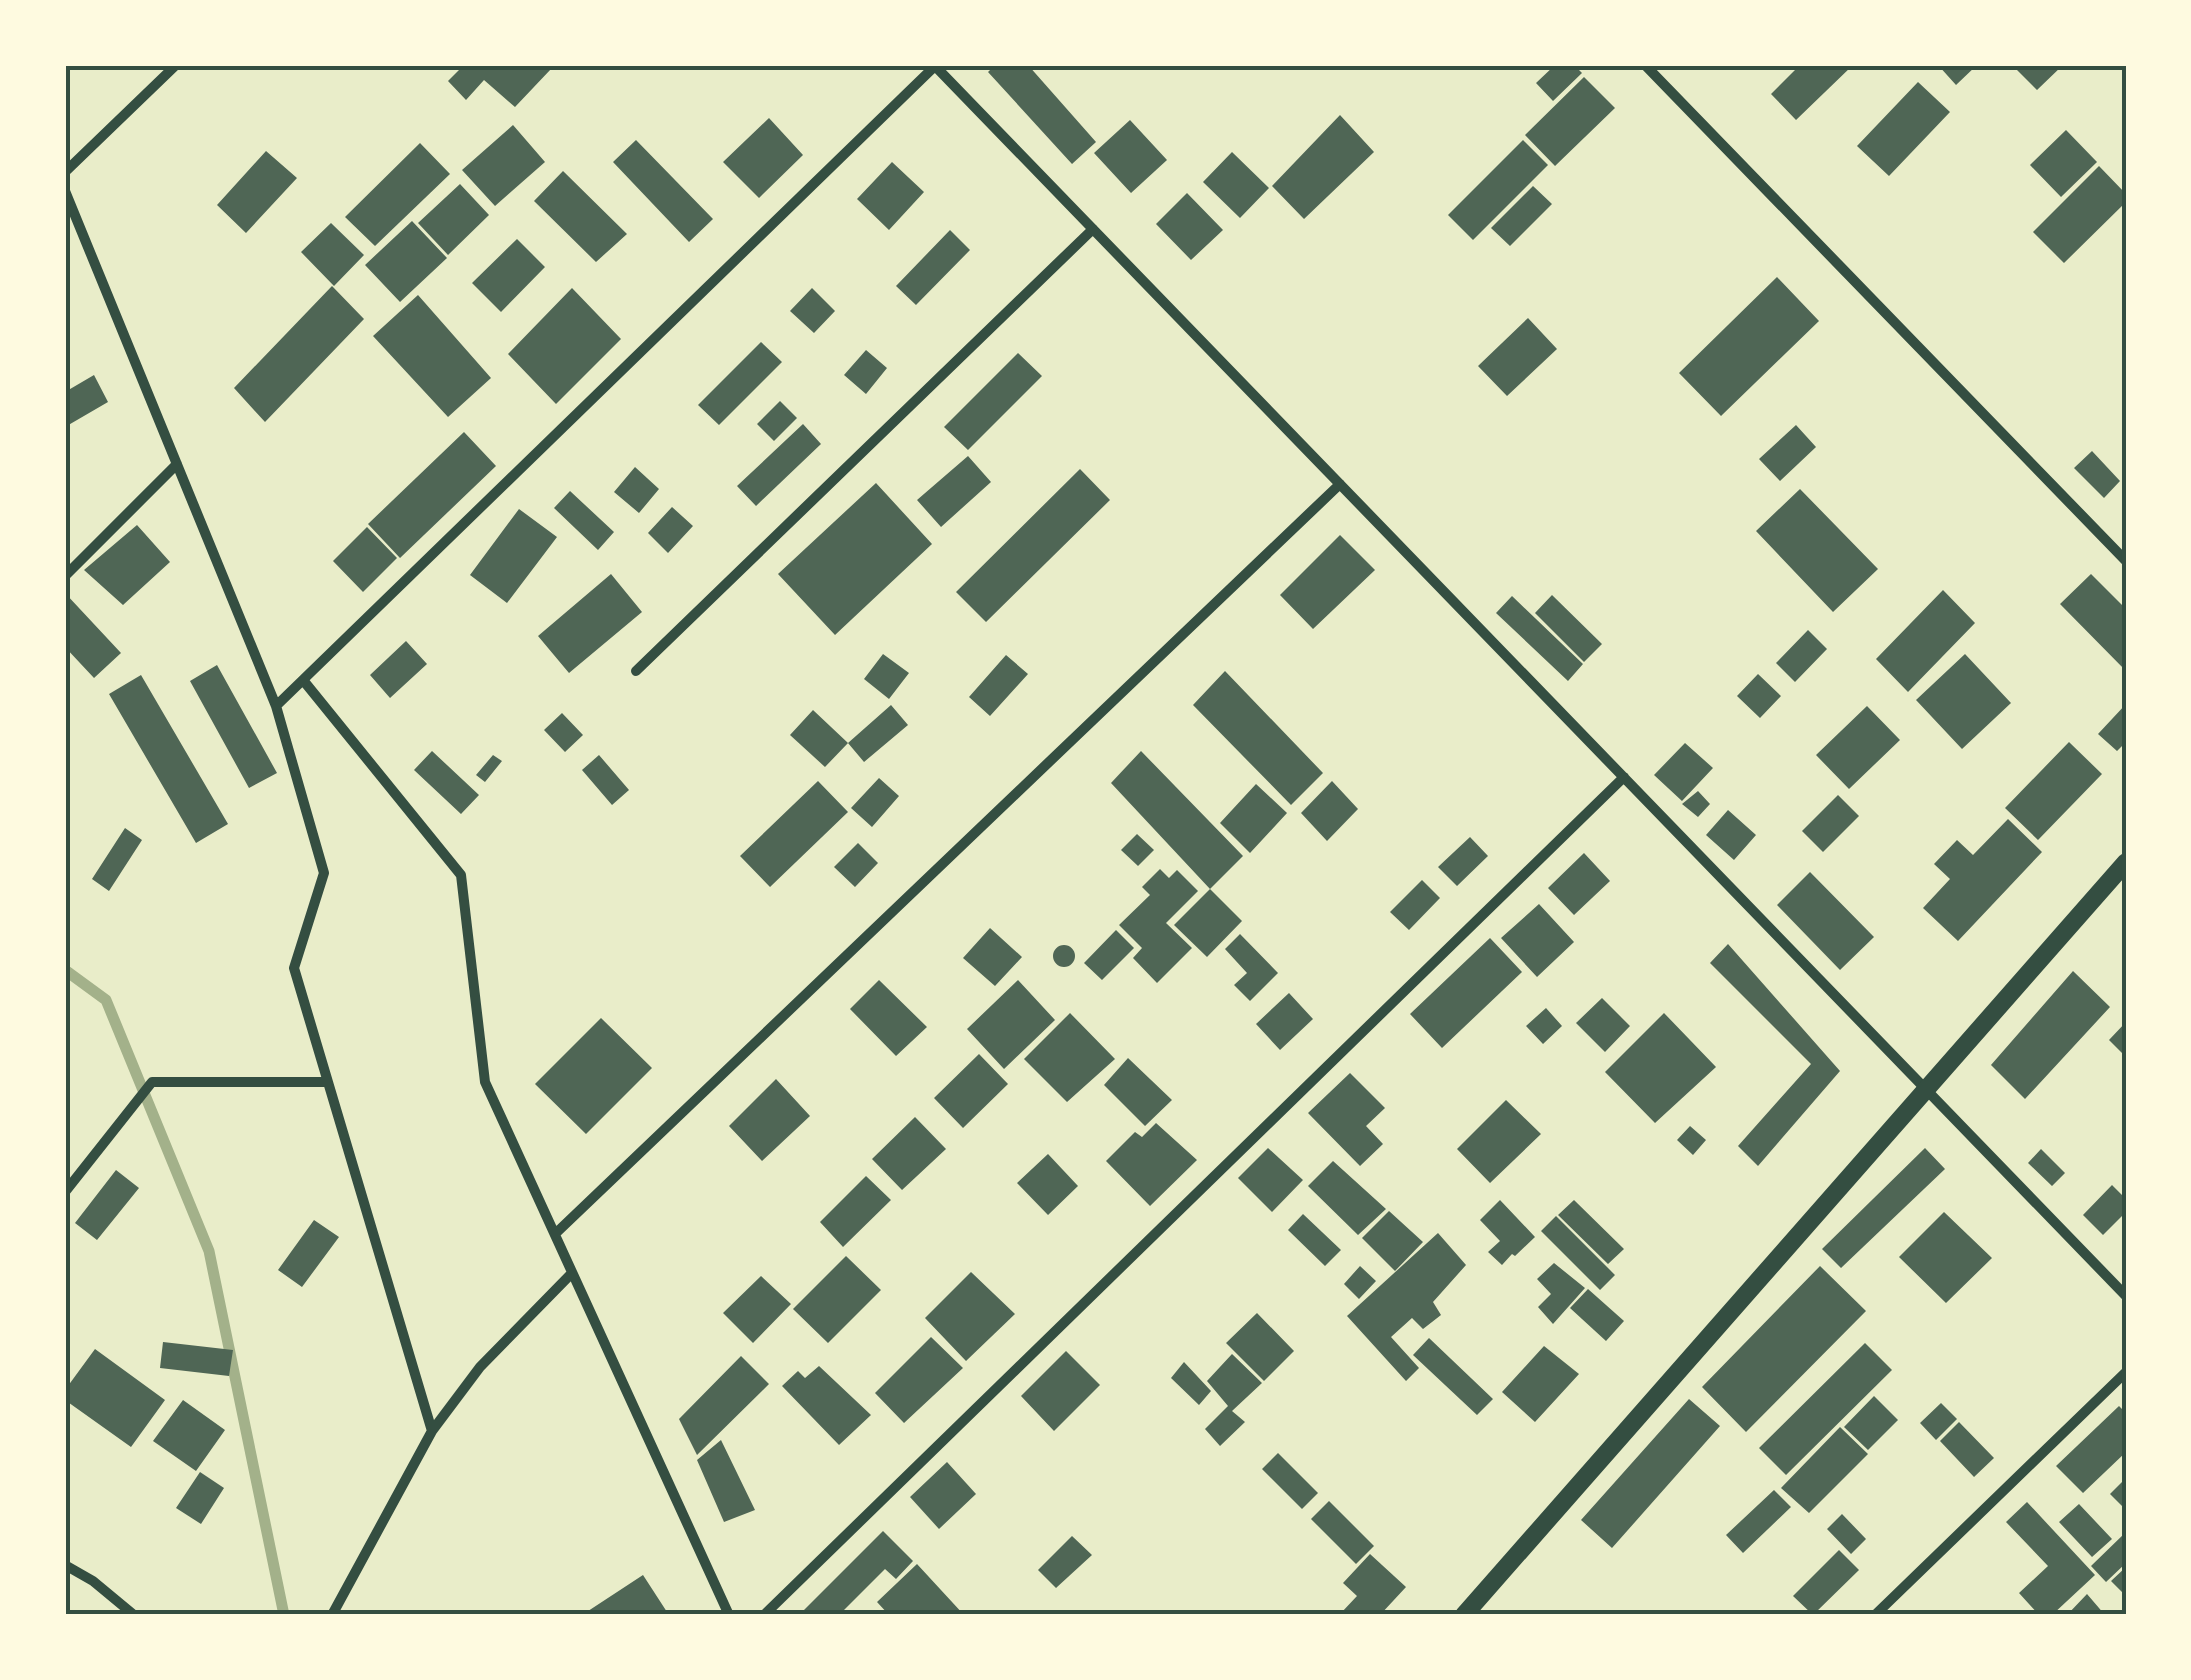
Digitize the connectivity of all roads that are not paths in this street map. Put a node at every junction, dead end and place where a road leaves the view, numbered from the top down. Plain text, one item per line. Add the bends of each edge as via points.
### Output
1 (176, 65) edge
2 (936, 65) edge
3 (1645, 65) edge
4 (65, 172) edge
5 (65, 191) edge
6 (1093, 229) junction
7 (176, 464) junction
8 (1340, 484) junction
9 (2126, 561) edge
10 (65, 576) edge
11 (636, 671) dead end
12 (302, 680) junction
13 (276, 706) junction
14 (1624, 777) junction
15 (2126, 862) edge
16 (328, 1082) junction
17 (1926, 1089) junction
18 (65, 1192) edge
19 (554, 1234) junction
20 (572, 1272) junction
21 (2126, 1296) edge
22 (2126, 1372) edge
23 (432, 1431) junction
24 (65, 1565) edge
25 (134, 1615) edge
26 (332, 1615) edge
27 (729, 1615) edge
28 (764, 1615) edge
29 (1464, 1615) edge
30 (1875, 1615) edge

1 - 4 street
2 - 6 street
2 - 12 street
3 - 9 street
5 - 7 street
6 - 8 street
6 - 11 street
7 - 10 street
7 - 13 street
8 - 14 street
8 - 19 street
12 - 13 street
12 - 19 street via 461,875 485,1082
13 - 16 street via 324,873 294,968
14 - 17 street
14 - 28 street
15 - 17 street
16 - 18 street via 152,1082
16 - 23 street
17 - 21 street
17 - 29 street
19 - 20 street
20 - 23 street via 480,1367
20 - 27 street
22 - 30 street
23 - 26 street
24 - 25 street

